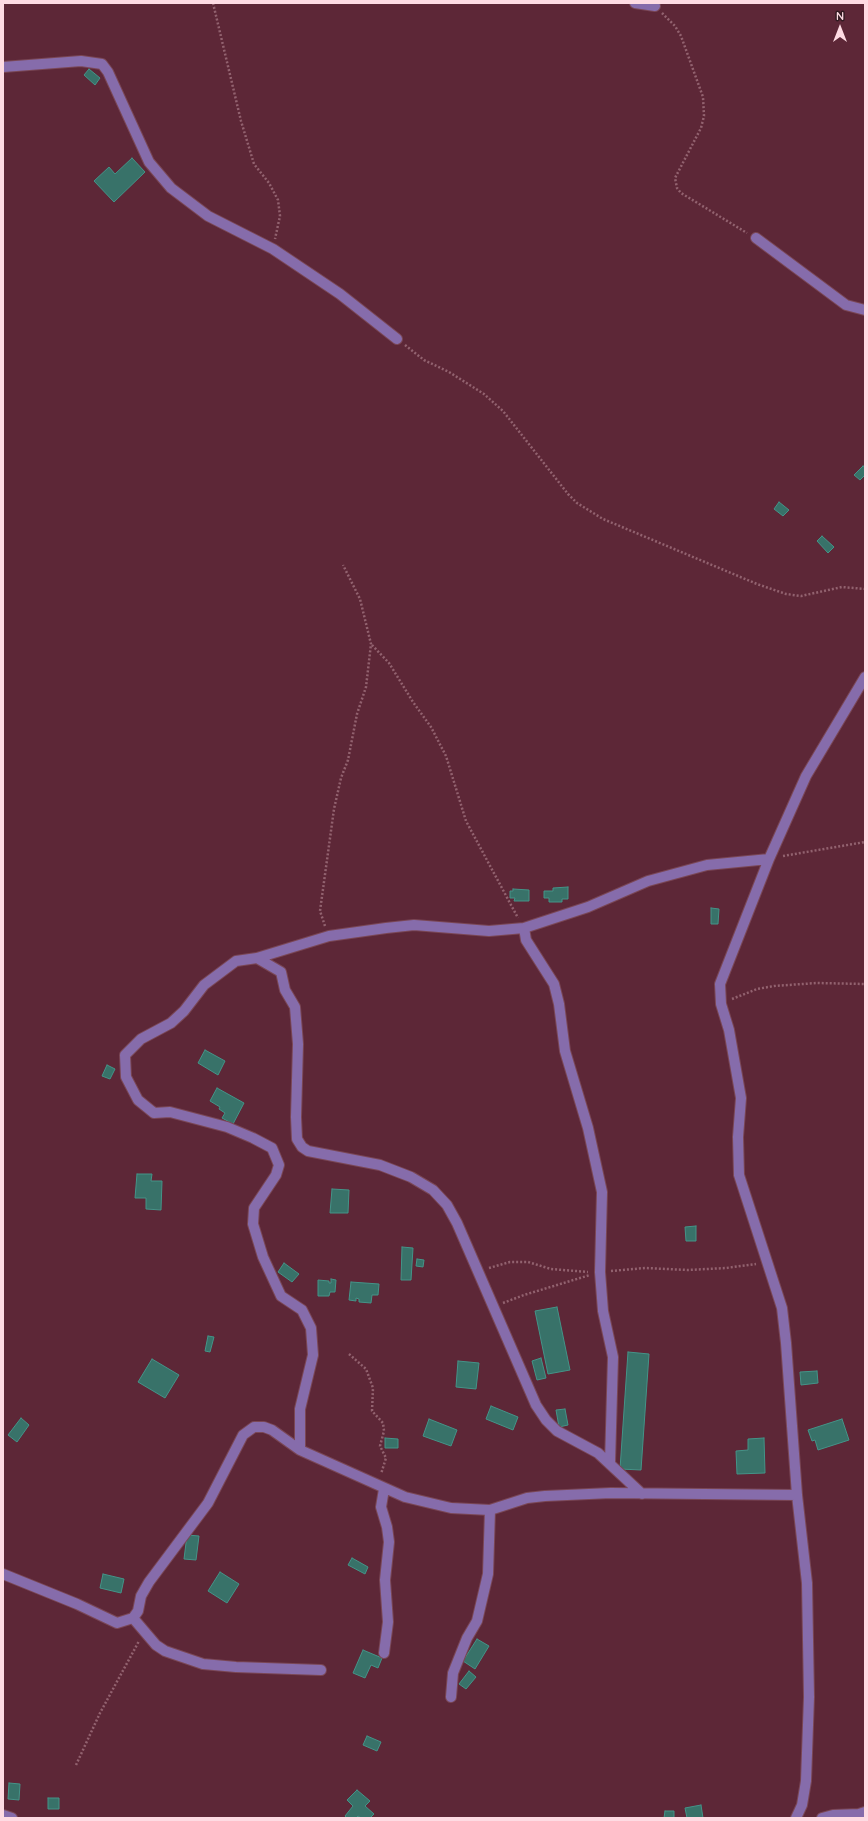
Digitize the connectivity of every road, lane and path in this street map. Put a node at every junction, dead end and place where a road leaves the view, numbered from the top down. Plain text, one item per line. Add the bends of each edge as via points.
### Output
1 (213, 3) edge
2 (635, 3) edge
3 (655, 6) joint
4 (3, 67) edge
5 (756, 238) joint
6 (273, 249) junction
7 (865, 310) edge
8 (397, 339) joint
9 (343, 565) dead end
10 (865, 589) edge
11 (371, 644) junction
12 (865, 677) edge
13 (865, 842) edge
14 (769, 859) junction
15 (524, 928) junction
16 (329, 936) junction
17 (257, 958) junction
18 (865, 984) edge
19 (721, 1004) junction
20 (766, 1262) junction
21 (478, 1272) junction
22 (600, 1272) junction
23 (494, 1307) junction
24 (349, 1354) dead end
25 (300, 1450) junction
26 (610, 1462) junction
27 (381, 1487) junction
28 (642, 1494) junction
29 (796, 1495) junction
30 (490, 1510) junction
31 (3, 1574) edge
32 (133, 1618) junction
33 (144, 1632) junction
34 (384, 1653) dead end
35 (321, 1670) dead end
36 (451, 1697) dead end
37 (76, 1765) dead end
38 (865, 1812) edge
39 (3, 1815) edge
40 (12, 1818) edge
41 (796, 1818) edge
42 (822, 1818) edge

1 - 6 path via 254,164 270,183 278,200 280,216
2 - 3 street
3 - 5 path via 675,26 681,36 703,97 704,116 701,128 675,178 677,188 681,193
4 - 6 street via 81,61 102,64 149,162 171,188 208,216
5 - 7 street via 846,305
6 - 8 street via 340,294
8 - 10 path via 424,360 484,394 503,411 568,494 577,503 603,519 786,594 801,596 842,588
9 - 11 path via 360,599
11 - 15 path via 389,663 431,727 446,756 466,821
11 - 16 path via 366,687 334,809 320,911
12 - 14 street via 806,776
13 - 14 path
14 - 15 street via 707,865 648,881 588,907
14 - 19 street via 720,984
15 - 16 street via 474,930 414,925
15 - 22 street via 526,940 554,984 560,1004 565,1051 588,1128 602,1192
16 - 17 street
17 - 21 street via 281,972 285,990 295,1007 298,1044 297,1139 302,1147 308,1151 380,1165 411,1177 434,1190 447,1205 457,1223
17 - 25 street via 236,961 204,985 171,1023 141,1039 125,1055 126,1077 138,1100 154,1113 170,1112 227,1127 272,1148 280,1165 276,1176 254,1208 253,1224 263,1257 281,1296 302,1310 311,1328 313,1355 300,1409
18 - 19 path via 816,983 774,986 757,989
19 - 20 street via 729,1030 741,1098 739,1175
20 - 22 path via 726,1268 645,1268
20 - 29 street via 782,1308 790,1387
21 - 22 path via 510,1262 528,1262 551,1269
21 - 23 street
22 - 23 path
22 - 26 street via 603,1311 613,1357
23 - 26 street via 536,1405 546,1420 557,1431 598,1452
24 - 27 path via 366,1369 370,1377 374,1395 372,1411 383,1423 384,1431 380,1446 386,1458
25 - 27 street
25 - 32 street via 264,1427 254,1428 243,1435 208,1503 149,1582
26 - 28 street
27 - 30 street via 430,1504
27 - 34 street via 381,1507 389,1542 385,1580 388,1622
28 - 29 street
28 - 30 street via 545,1496 527,1498
29 - 41 street via 807,1583 809,1697 806,1781 802,1805
30 - 36 street via 488,1574 477,1621 453,1673
31 - 32 street via 117,1623
32 - 33 street
33 - 35 street via 165,1651 203,1664
33 - 37 path via 100,1713
38 - 42 street
39 - 40 street

